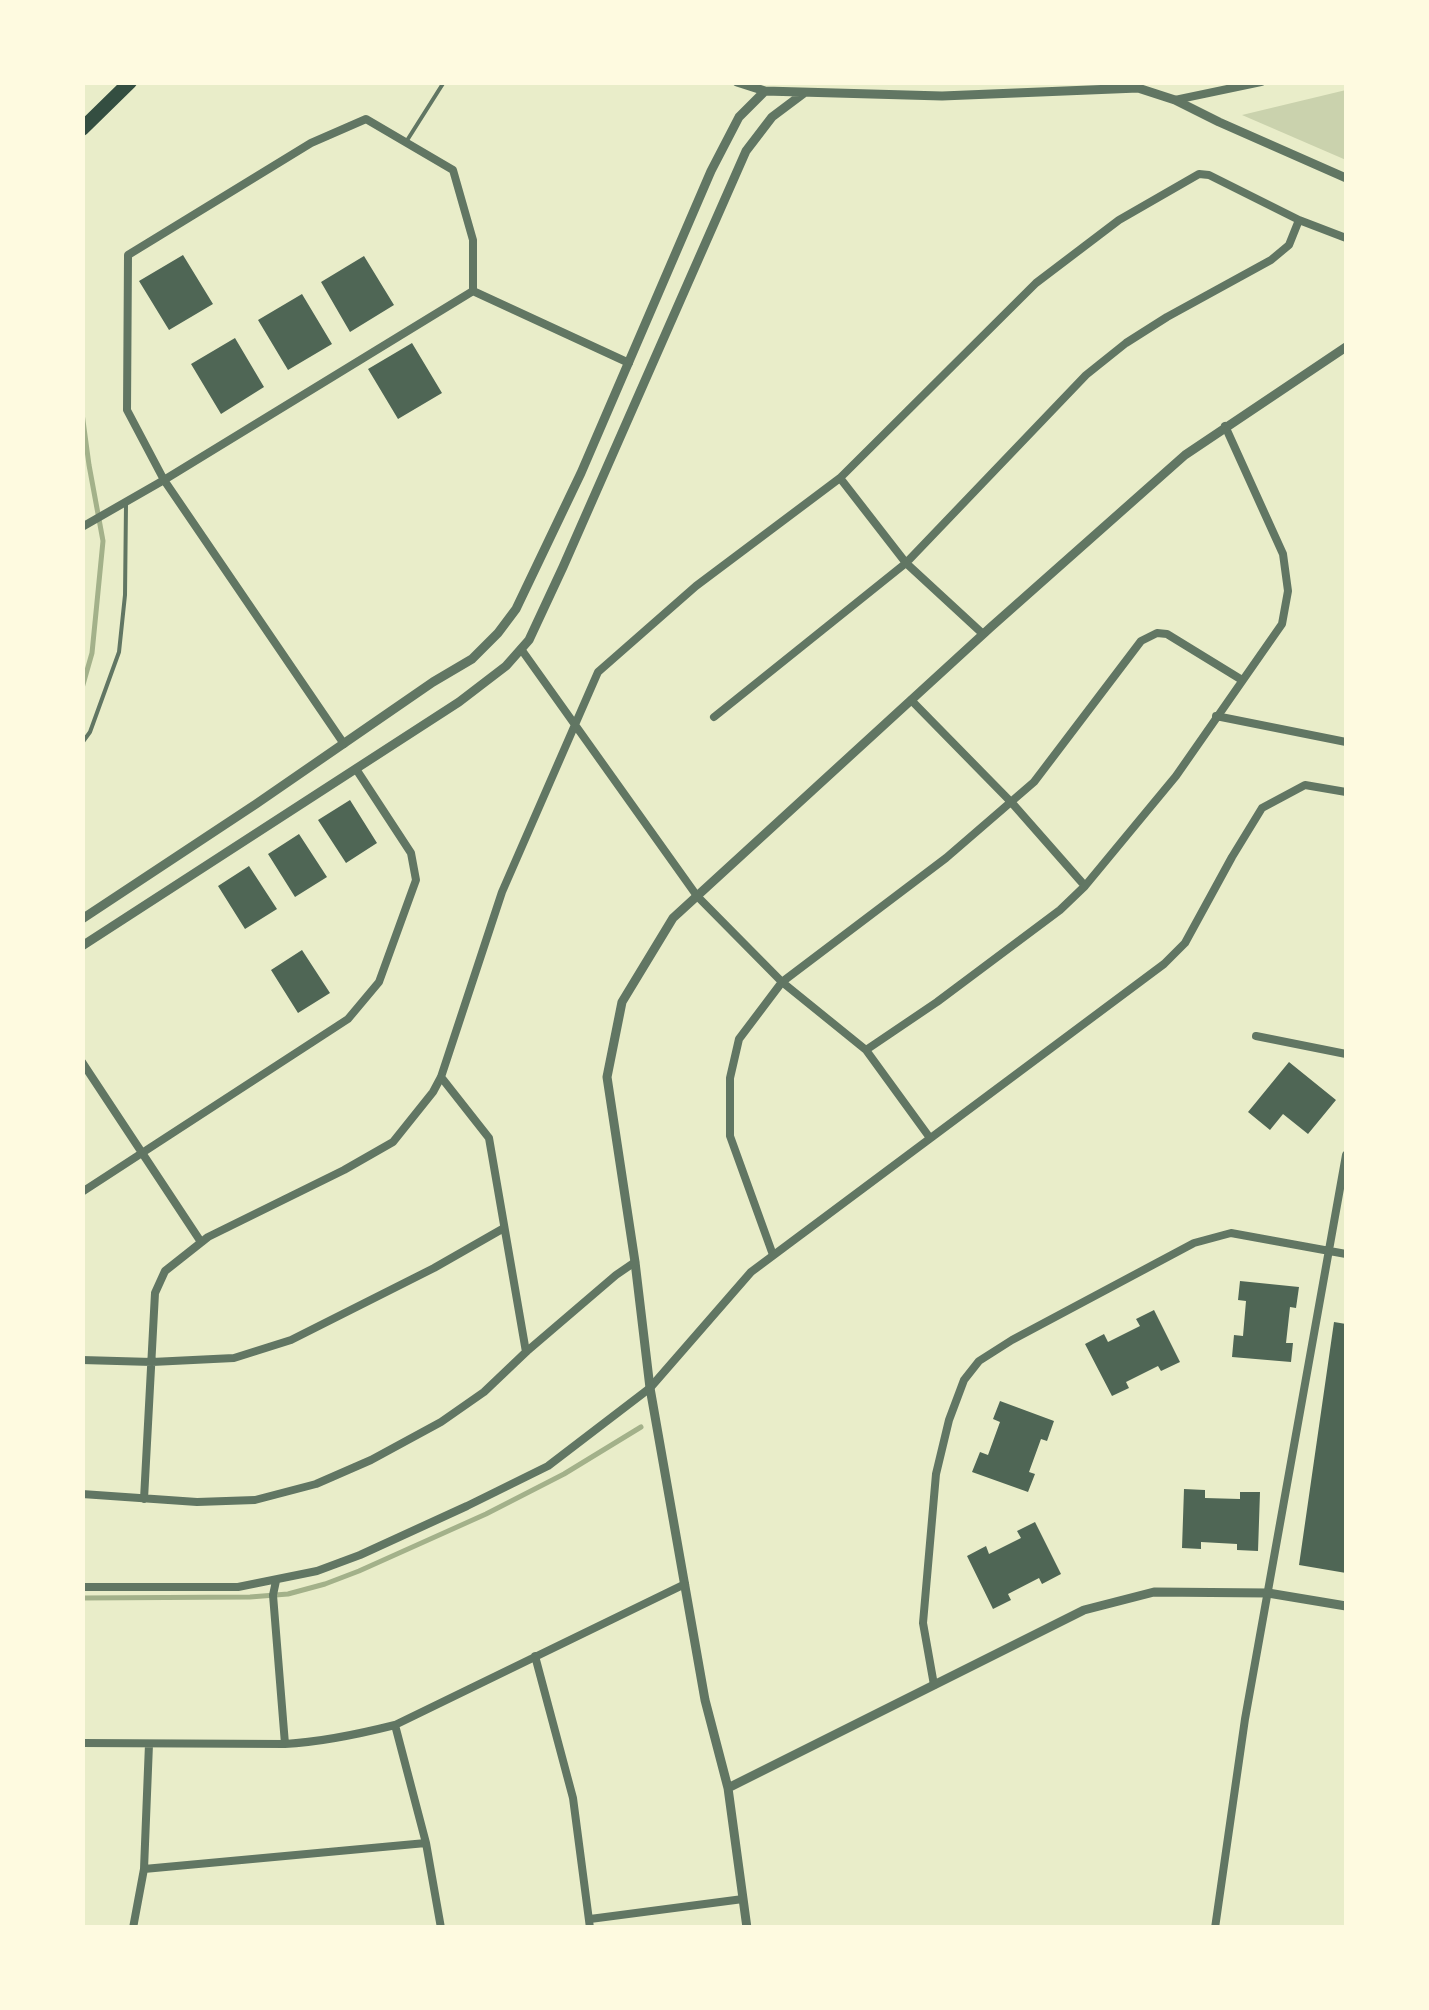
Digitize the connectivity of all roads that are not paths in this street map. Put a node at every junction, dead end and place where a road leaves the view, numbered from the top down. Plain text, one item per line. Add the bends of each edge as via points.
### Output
1 (130, 82) edge
2 (444, 82) edge
3 (737, 82) edge
4 (1261, 82) edge
5 (1087, 86) edge
6 (765, 92) junction
7 (804, 93) junction
8 (1175, 100) junction
9 (82, 129) edge
10 (406, 142) junction
11 (1346, 178) edge
12 (1299, 220) junction
13 (1346, 238) edge
14 (473, 291) junction
15 (1346, 347) edge
16 (629, 363) junction
17 (1225, 426) junction
18 (840, 478) junction
19 (164, 480) junction
20 (126, 502) junction
21 (82, 527) edge
22 (906, 563) junction
23 (983, 634) junction
24 (521, 649) junction
25 (1242, 680) junction
26 (912, 700) junction
27 (1216, 716) junction
28 (714, 717) dead end
29 (574, 722) junction
30 (1346, 742) edge
31 (82, 743) edge
32 (344, 744) junction
33 (356, 769) junction
34 (1346, 792) edge
35 (1012, 802) junction
36 (1085, 886) junction
37 (697, 896) junction
38 (82, 918) edge
39 (82, 946) edge
40 (782, 982) junction
41 (1256, 1036) dead end
42 (866, 1050) junction
43 (1346, 1054) edge
44 (82, 1062) edge
45 (440, 1077) junction
46 (930, 1138) junction
47 (142, 1153) junction
48 (1346, 1155) edge
49 (82, 1192) edge
50 (504, 1228) junction
51 (201, 1242) junction
52 (1331, 1251) junction
53 (1346, 1254) edge
54 (773, 1255) junction
55 (635, 1262) junction
56 (526, 1352) junction
57 (82, 1360) edge
58 (152, 1362) junction
59 (650, 1388) junction
60 (82, 1494) edge
61 (144, 1499) junction
62 (276, 1580) junction
63 (685, 1584) junction
64 (82, 1587) edge
65 (1268, 1594) junction
66 (1346, 1606) edge
67 (535, 1656) junction
68 (934, 1684) junction
69 (396, 1724) junction
70 (82, 1743) edge
71 (148, 1744) junction
72 (286, 1744) junction
73 (728, 1788) junction
74 (426, 1843) junction
75 (144, 1869) junction
76 (743, 1899) junction
77 (590, 1924) edge
78 (133, 1928) edge
79 (441, 1928) edge
80 (747, 1928) edge
81 (1215, 1928) edge

1 - 9 highway
2 - 10 lane
3 - 6 street
4 - 8 street
5 - 7 street via 942,96
5 - 8 street via 1138,88
6 - 7 street
6 - 16 street via 739,116
7 - 24 street via 772,117 746,151
8 - 11 street
10 - 14 street via 453,170 473,240
10 - 19 street via 366,119 311,143 128,255 127,410
12 - 13 street
12 - 18 street via 1199,174 1118,220 1036,284
12 - 22 street via 1289,245 1272,260 1167,317 1086,374
14 - 16 street
14 - 19 street
15 - 17 street
16 - 32 street via 516,609 472,659
17 - 23 street
17 - 25 street via 1283,554 1288,590 1282,624
18 - 22 street
18 - 29 street via 696,586 598,672
19 - 20 street
19 - 32 street
20 - 21 street
20 - 31 lane via 119,652
22 - 23 street
22 - 28 street
23 - 26 street
24 - 29 street
24 - 33 street via 459,702
25 - 27 street
25 - 35 street via 1167,634 1141,641
26 - 35 street
26 - 37 street
27 - 30 street
27 - 36 street
29 - 37 street
29 - 45 street via 502,892
32 - 38 street
33 - 39 street
33 - 47 street via 412,853 416,880 379,982 348,1019
34 - 46 street via 1305,785 1262,808 1186,942 1164,964
35 - 36 street
35 - 40 street
36 - 42 street
37 - 40 street
37 - 55 street via 672,918 622,1002 607,1078
40 - 42 street
40 - 54 street via 739,1040 730,1078 730,1136
41 - 43 street
42 - 46 street
44 - 47 street
45 - 50 street via 489,1138
45 - 51 street via 393,1142
46 - 54 street
47 - 49 street
47 - 51 street
48 - 52 street
50 - 56 street
50 - 58 street via 291,1340 234,1358
51 - 58 street via 165,1270 155,1292
52 - 53 street
52 - 65 street
52 - 68 street via 1231,1234 1194,1244 980,1362 964,1380 936,1474 923,1623
54 - 59 street
55 - 56 street
55 - 59 street
56 - 61 street via 440,1422 316,1484 255,1500
57 - 58 street
58 - 61 street
59 - 62 street via 548,1466 360,1555
59 - 63 street
60 - 61 street
62 - 64 street via 238,1587
62 - 72 street
63 - 67 street
63 - 73 street
65 - 66 street
65 - 68 street via 1154,1592 1084,1610
65 - 81 street
67 - 69 street
67 - 77 street via 573,1798
68 - 73 street
69 - 72 street
69 - 74 street
70 - 71 street
71 - 72 street
71 - 75 street
73 - 76 street
74 - 75 street
74 - 79 street
75 - 78 street
76 - 77 street
76 - 80 street

